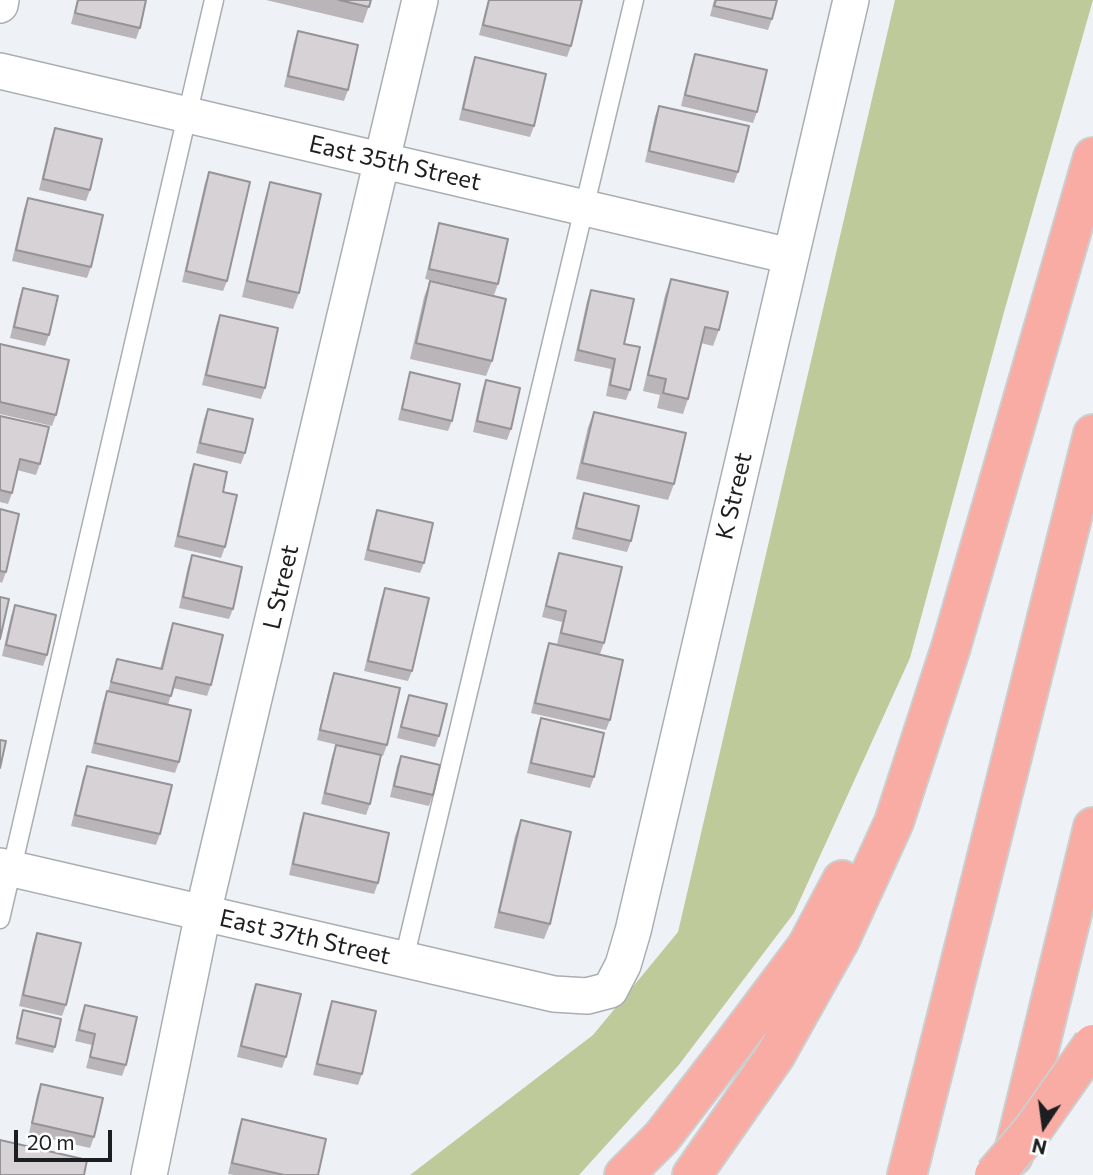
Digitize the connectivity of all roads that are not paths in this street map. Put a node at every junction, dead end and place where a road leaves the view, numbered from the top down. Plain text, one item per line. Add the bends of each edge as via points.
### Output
1 (214, 0) edge
2 (420, 0) edge
3 (634, 0) edge
4 (851, 0) edge
5 (0, 71) edge
6 (188, 115) junction
7 (1093, 157) edge
8 (383, 160) junction
9 (584, 208) junction
10 (790, 256) junction
11 (1093, 434) edge
12 (951, 647) junction
13 (1093, 827) edge
14 (6, 868) edge
15 (203, 913) junction
16 (0, 919) edge
17 (404, 960) junction
18 (610, 990) joint
19 (1093, 1044) edge
20 (149, 1175) edge
21 (624, 1175) edge
22 (692, 1175) edge
23 (907, 1175) edge
24 (995, 1175) edge
25 (1009, 1175) edge

1 - 6 lane
2 - 8 street, L Street
3 - 9 lane
4 - 10 street, K Street
5 - 6 street, East 35th Street
6 - 8 street, East 35th Street
6 - 14 lane
7 - 12 highway
8 - 9 street, East 35th Street
8 - 15 street, L Street
9 - 10 street, East 35th Street
9 - 17 lane
10 - 18 street, K Street via 633,931
11 - 23 highway
12 - 21 highway via 881,809 807,946 662,1137
12 - 22 highway via 894,822 840,940 775,1056
13 - 25 highway
14 - 15 street, East 37th Street
14 - 16 lane
15 - 17 street, East 37th Street
15 - 20 street, L Street
17 - 18 street, East 37th Street via 554,994 587,996
19 - 24 highway, bridge

